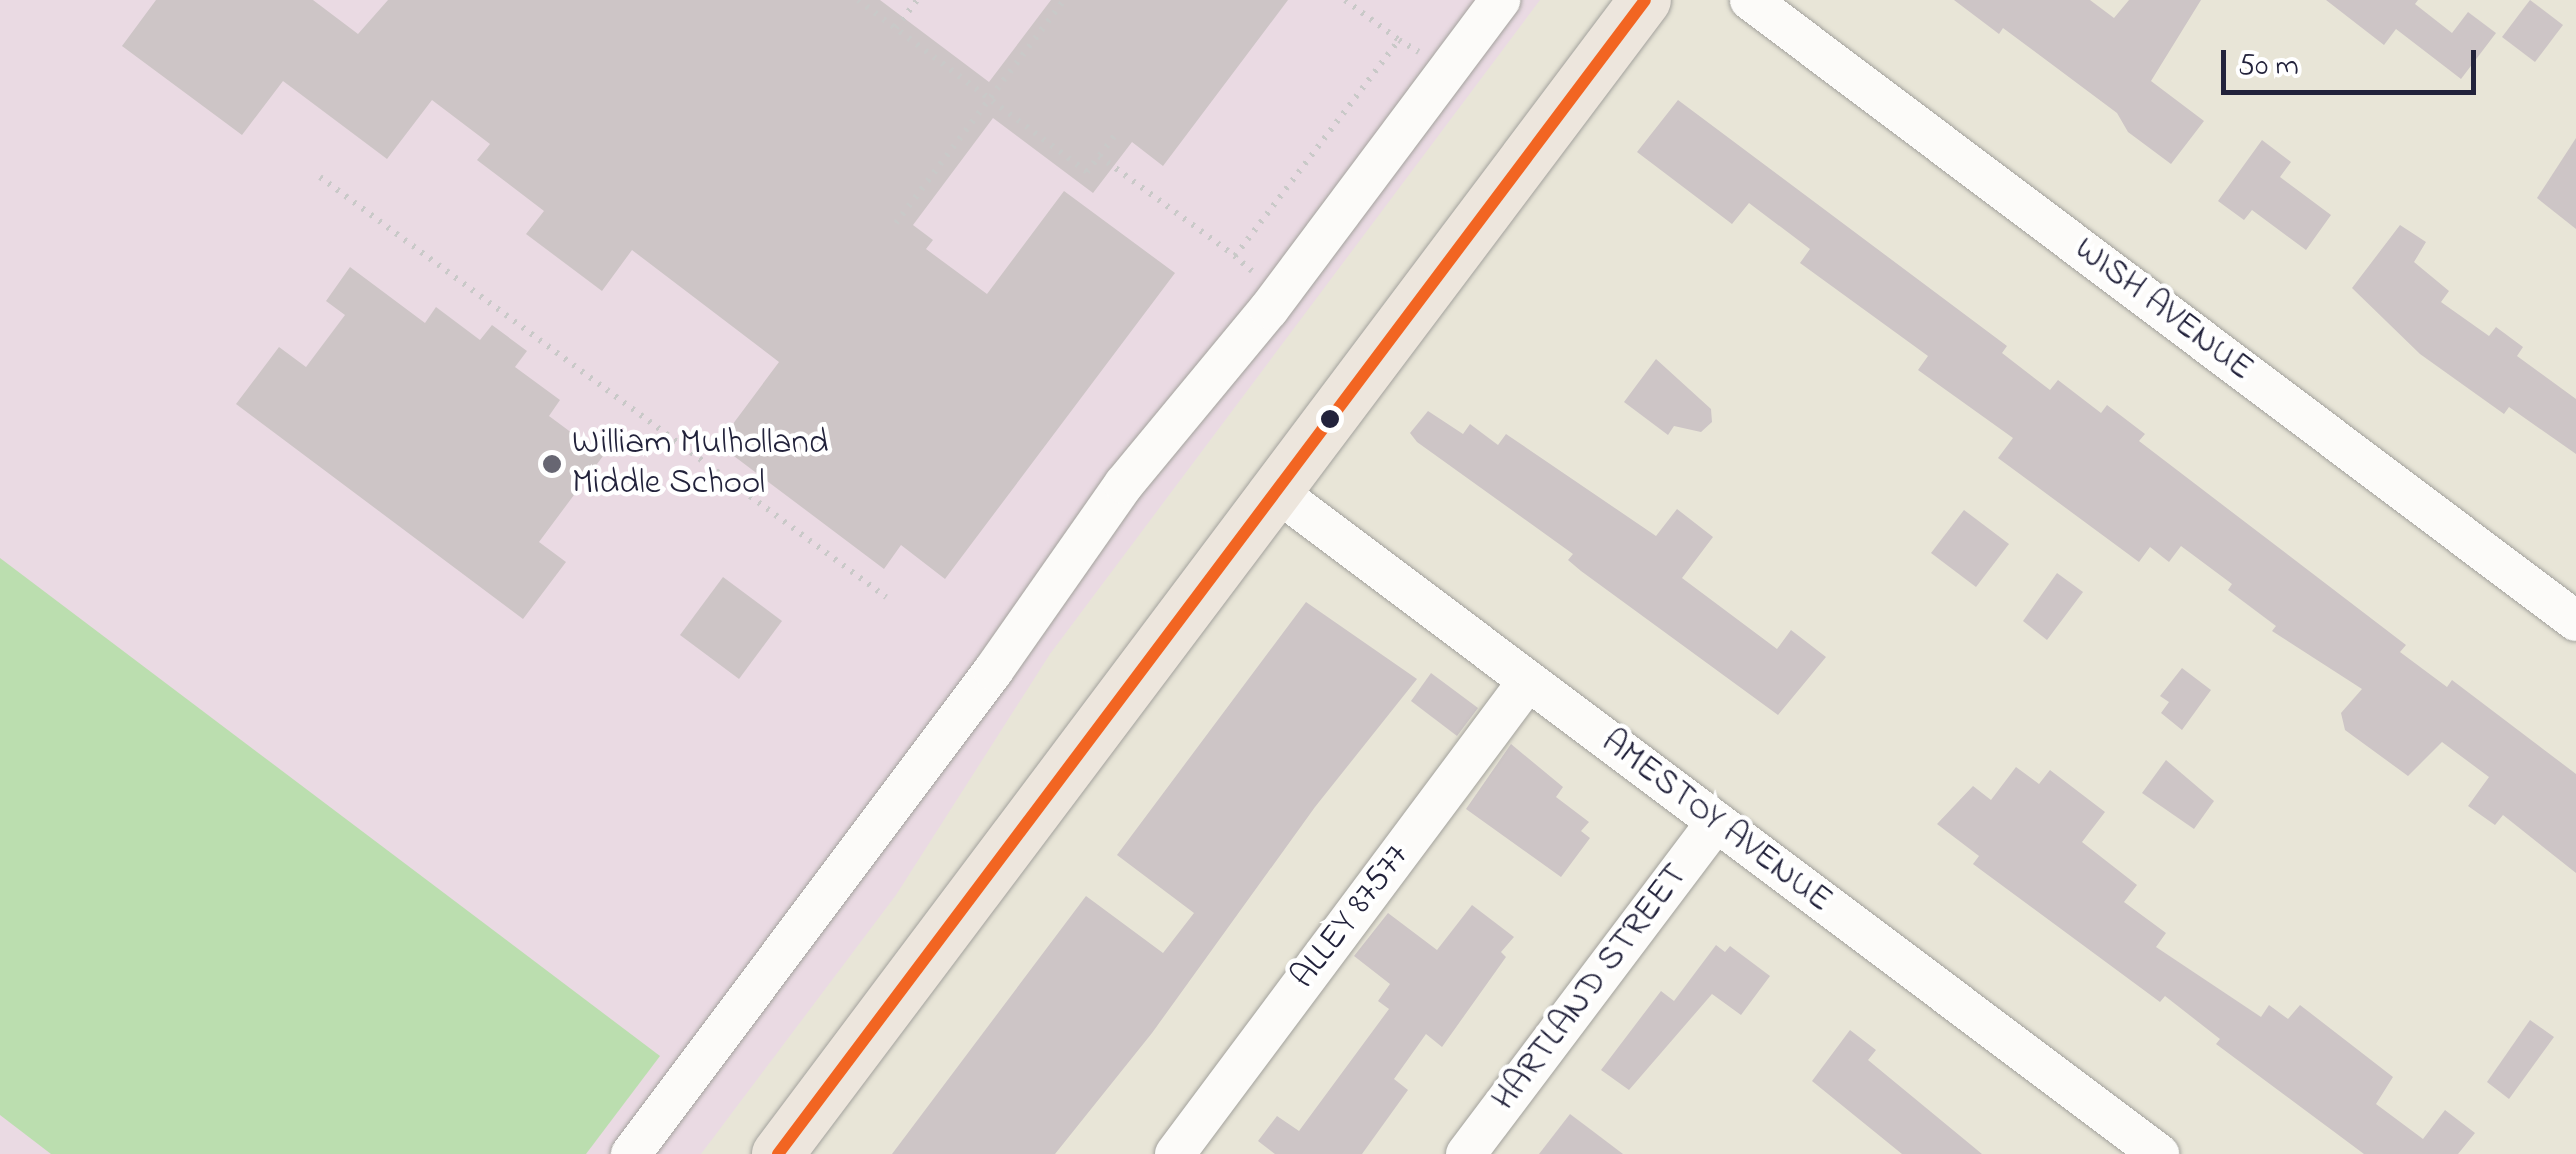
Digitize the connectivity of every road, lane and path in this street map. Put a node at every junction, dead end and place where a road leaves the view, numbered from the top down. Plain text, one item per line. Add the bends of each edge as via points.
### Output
1 (858, 0) edge
2 (917, 0) edge
3 (1064, 0) edge
4 (1345, 0) edge
5 (1500, 0) edge
6 (1645, 0) edge
7 (1750, 0) edge
8 (896, 28) junction
9 (1399, 40) dead end
10 (990, 99) junction
11 (1118, 131) dead end
12 (1099, 156) junction
13 (320, 177) dead end
14 (896, 223) dead end
15 (1235, 256) dead end
16 (1273, 489) junction
17 (886, 596) dead end
18 (2576, 621) edge
19 (1528, 681) junction
20 (1716, 822) junction
21 (631, 1154) edge
22 (778, 1154) edge
23 (1175, 1154) edge
24 (1466, 1154) edge
25 (2159, 1154) edge

1 - 8 path
2 - 8 path
3 - 10 path
4 - 9 path
5 - 21 street via 1269,309 1124,484 993,671
6 - 16 main road
7 - 18 street, WISH AVENUE
8 - 10 path
10 - 12 path via 1087,172
10 - 14 path
11 - 12 path
12 - 15 path
13 - 17 path
16 - 19 street, AMESTOY AVENUE
16 - 22 main road
19 - 20 street, AMESTOY AVENUE
19 - 23 street, ALLEY 87577
20 - 24 street, HARTLAND STREET
20 - 25 street, AMESTOY AVENUE

